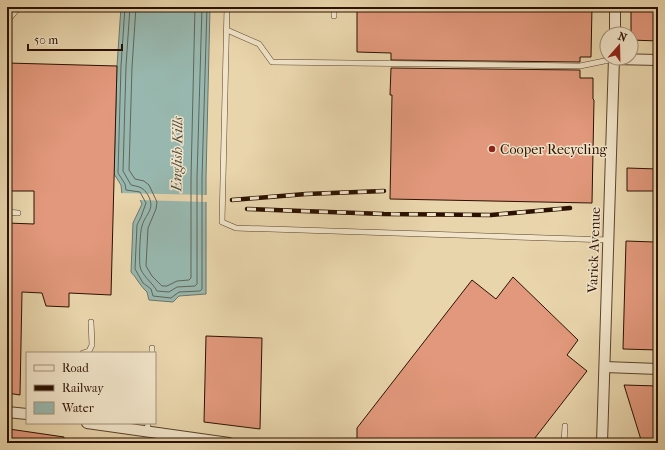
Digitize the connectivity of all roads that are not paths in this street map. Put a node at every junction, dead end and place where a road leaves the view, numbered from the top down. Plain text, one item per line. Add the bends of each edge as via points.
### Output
1 (19, 7) edge
2 (227, 7) edge
3 (334, 7) edge
4 (615, 7) edge
5 (334, 16) dead end
6 (7, 21) edge
7 (615, 26) edge
8 (227, 30) junction
9 (639, 59) edge
10 (658, 60) edge
11 (599, 62) edge
12 (614, 66) edge
13 (7, 212) edge
14 (18, 212) dead end
15 (609, 240) junction
16 (91, 322) dead end
17 (86, 352) edge
18 (605, 368) junction
19 (658, 369) edge
20 (7, 412) edge
21 (26, 414) edge
22 (102, 424) edge
23 (565, 426) dead end
24 (147, 427) edge
25 (229, 443) edge
26 (564, 443) edge
27 (602, 443) edge

1 - 6 lane
2 - 8 lane
3 - 5 lane
4 - 7 street
8 - 11 lane via 259,44 272,62 580,66
8 - 15 lane via 222,222 236,228
9 - 10 street
12 - 15 street, Varick Avenue
13 - 14 lane
15 - 18 street, Varick Avenue
16 - 17 lane via 92,345
18 - 19 street
18 - 27 street, Varick Avenue
20 - 21 street
22 - 24 street
23 - 26 lane
24 - 25 street

